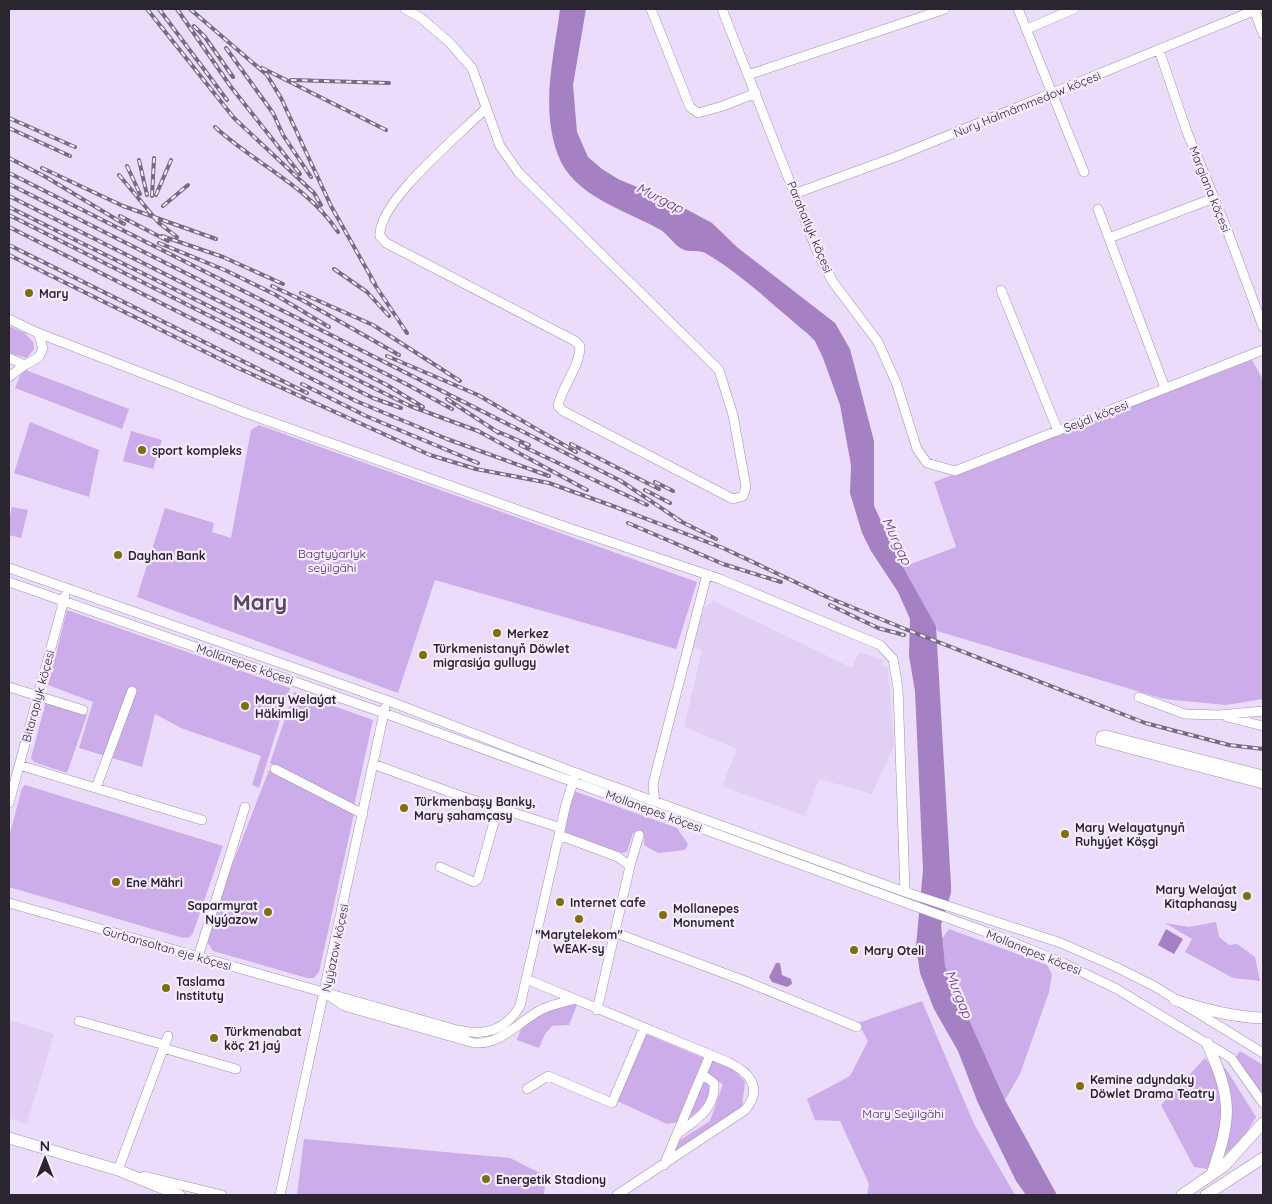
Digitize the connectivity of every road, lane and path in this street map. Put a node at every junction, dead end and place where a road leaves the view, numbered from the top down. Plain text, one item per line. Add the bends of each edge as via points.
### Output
1 (405, 9) edge
2 (651, 9) edge
3 (722, 9) edge
4 (945, 9) edge
5 (1018, 9) edge
6 (1074, 9) edge
7 (1255, 9) edge
8 (1027, 29) junction
9 (1263, 34) edge
10 (1159, 50) junction
11 (748, 75) junction
12 (756, 92) junction
13 (1054, 93) junction
14 (486, 108) junction
15 (1084, 172) dead end
16 (794, 194) junction
17 (1214, 198) junction
18 (1098, 209) dead end
19 (1109, 238) junction
20 (1001, 290) dead end
21 (9, 319) edge
22 (1263, 327) edge
23 (38, 333) junction
24 (1263, 350) edge
25 (9, 358) edge
26 (25, 365) junction
27 (9, 377) edge
28 (1165, 388) junction
29 (1058, 431) junction
30 (927, 463) joint
31 (9, 568) edge
32 (707, 574) junction
33 (9, 582) edge
34 (67, 588) junction
35 (64, 601) junction
36 (9, 687) edge
37 (132, 691) dead end
38 (39, 696) junction
39 (1139, 696) dead end
40 (386, 700) junction
41 (83, 710) dead end
42 (1263, 711) edge
43 (384, 713) junction
44 (1219, 715) junction
45 (1263, 726) edge
46 (373, 764) junction
47 (19, 765) junction
48 (275, 769) dead end
49 (1263, 775) edge
50 (574, 777) junction
51 (1263, 784) edge
52 (96, 788) junction
53 (9, 802) edge
54 (655, 802) junction
55 (245, 807) dead end
56 (498, 808) junction
57 (363, 814) junction
58 (202, 820) dead end
59 (560, 831) junction
60 (639, 835) dead end
61 (630, 866) junction
62 (440, 867) dead end
63 (910, 893) junction
64 (9, 902) edge
65 (1003, 925) junction
66 (616, 933) junction
67 (1000, 937) junction
68 (198, 956) junction
69 (526, 980) junction
70 (325, 993) junction
71 (572, 1000) junction
72 (1175, 1000) junction
73 (597, 1010) junction
74 (1263, 1018) edge
75 (79, 1020) dead end
76 (857, 1027) dead end
77 (644, 1028) junction
78 (165, 1043) junction
79 (1207, 1043) junction
80 (1263, 1053) edge
81 (710, 1055) junction
82 (236, 1069) dead end
83 (702, 1074) junction
84 (527, 1089) dead end
85 (1263, 1103) edge
86 (1263, 1123) edge
87 (677, 1134) junction
88 (9, 1138) edge
89 (1263, 1158) edge
90 (664, 1166) junction
91 (1263, 1168) edge
92 (1244, 1169) junction
93 (118, 1170) junction
94 (1212, 1174) junction
95 (279, 1194) edge
96 (179, 1195) edge
97 (222, 1195) edge
98 (617, 1195) edge
99 (1182, 1195) edge
100 (1206, 1195) edge

1 - 14 street via 450,42 472,68
2 - 12 street via 690,106 698,113
3 - 11 street, Parahatlyk köçesi
4 - 11 street
5 - 8 street
6 - 8 street
7 - 9 street
7 - 10 street, Nury Halmämmedow köçesi
8 - 13 street
10 - 13 street, Nury Halmämmedow köçesi
10 - 17 street, Margiana köçesi
11 - 12 street, Parahatlyk köçesi
12 - 16 street, Parahatlyk köçesi
13 - 15 street
13 - 16 street, Nury Halmämmedow köçesi
14 - 14 street via 500,146 518,173 719,370 733,415 746,487 743,496 733,499 563,411 558,406 560,397 580,355 580,346 575,341 386,243 380,236 379,227 408,185
16 - 30 street, Parahatlyk köçesi via 833,282 878,342 896,382 917,449
17 - 19 street
17 - 22 street, Margiana köçesi
18 - 19 street
19 - 28 street
20 - 29 street
21 - 23 street
23 - 26 street via 43,348 39,357
23 - 32 street via 246,413
24 - 28 street, Seýdi köçesi
25 - 26 street
26 - 27 street
28 - 29 street, Seýdi köçesi
29 - 30 street, Seýdi köçesi via 955,471
31 - 34 street, Mollanepes köçesi
32 - 54 street via 653,784
32 - 63 street via 880,645 893,659 898,688
33 - 35 street, Mollanepes köçesi
34 - 35 street, Bitaraplyk köçesi
34 - 40 street, Mollanepes köçesi
35 - 38 street, Bitaraplyk köçesi
35 - 43 street, Mollanepes köçesi
36 - 38 street
37 - 52 street
38 - 41 street
38 - 47 street, Bitaraplyk köçesi
39 - 44 street via 1185,714
40 - 43 street, Nyýazow köçesi
40 - 50 street, Mollanepes köçesi
42 - 44 street
43 - 46 street, Nyýazow köçesi
43 - 50 street, Mollanepes köçesi
44 - 45 street
46 - 56 street
46 - 57 street, Nyýazow köçesi
47 - 52 street
47 - 53 street, Bitaraplyk köçesi
48 - 57 street
49 - 51 street via 1106,736 1102,736 1100,741
50 - 54 street, Mollanepes köçesi
50 - 59 street, Gurbansoltan eje köçesi
50 - 67 street, Mollanepes köçesi via 910,906
52 - 58 street
54 - 63 street, Mollanepes köçesi
55 - 68 street
56 - 59 street
56 - 62 street via 478,879 474,882
57 - 70 street, Nyýazow köçesi
59 - 61 street via 618,857
59 - 69 street, Gurbansoltan eje köçesi
60 - 61 street
61 - 66 street
63 - 65 street, Mollanepes köçesi
64 - 68 street, Gurbansoltan eje köçesi
65 - 67 street
65 - 72 street, Mollanepes köçesi via 1061,943 1116,967
66 - 73 street
66 - 76 street
67 - 79 street, Mollanepes köçesi via 1063,962 1117,989
68 - 70 street, Gurbansoltan eje köçesi
69 - 70 street, Gurbansoltan eje köçesi via 520,1006 514,1015 488,1033 474,1034
69 - 71 street via 565,994
70 - 71 street, Gurbansoltan eje köçesi via 344,1006 487,1044 538,1011
70 - 95 street, Nyýazow köçesi
71 - 73 street
72 - 74 main road via 1208,1011
72 - 80 street, Mollanepes köçesi
73 - 77 street
75 - 78 street
77 - 81 street
77 - 84 street via 612,1103 548,1076
78 - 82 street
78 - 93 street
79 - 85 street, Mollanepes köçesi via 1232,1058
79 - 94 main road via 1226,1094 1224,1133
81 - 83 street
81 - 90 street via 748,1074 752,1086 749,1106
83 - 87 street
83 - 87 street via 714,1083 714,1094 698,1119
86 - 94 main road via 1224,1166
87 - 90 street
88 - 93 main road
89 - 92 main road
90 - 98 street
91 - 92 main road
92 - 100 main road
93 - 96 main road
93 - 97 street
94 - 99 main road

